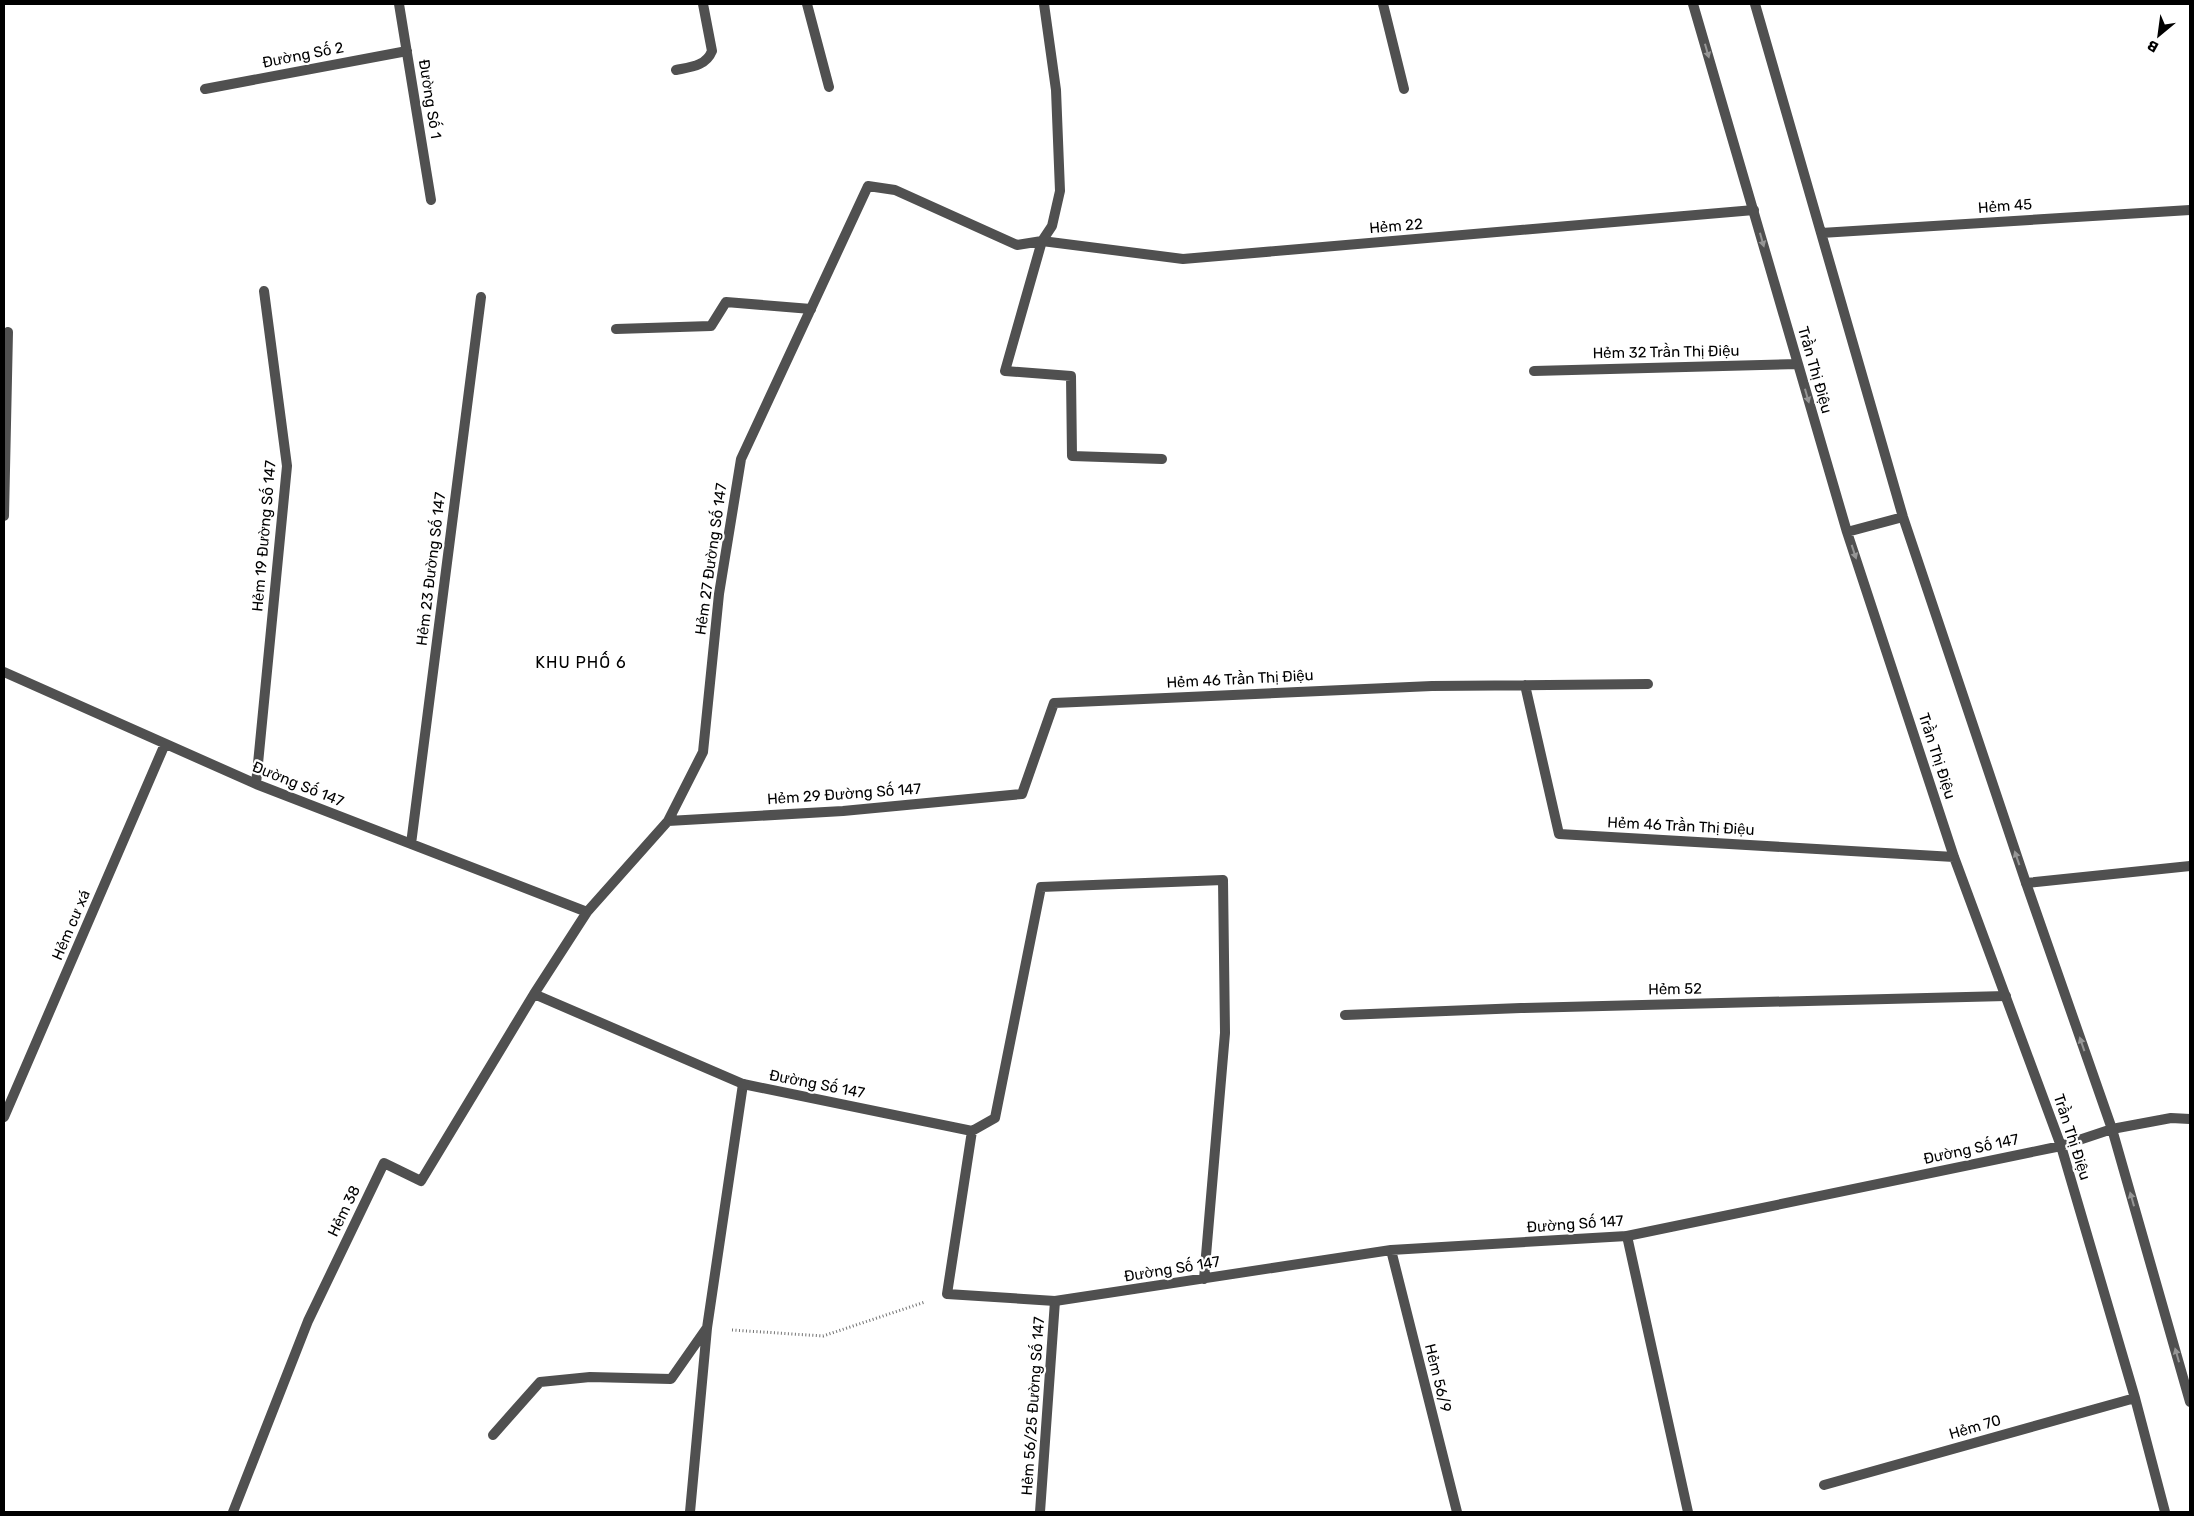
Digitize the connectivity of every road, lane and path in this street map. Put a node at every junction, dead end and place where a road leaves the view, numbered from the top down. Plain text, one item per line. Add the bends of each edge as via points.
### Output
1 (399, 4) edge
2 (703, 4) edge
3 (807, 4) edge
4 (1044, 4) edge
5 (1383, 4) edge
6 (1693, 4) edge
7 (1755, 4) edge
8 (407, 51) junction
9 (676, 70) dead end
10 (829, 87) dead end
11 (205, 89) dead end
12 (1404, 89) dead end
13 (431, 200) dead end
14 (1754, 210) junction
15 (2190, 210) edge
16 (1821, 233) junction
17 (1042, 241) junction
18 (264, 291) dead end
19 (480, 297) dead end
20 (810, 309) junction
21 (616, 329) dead end
22 (8, 332) dead end
23 (1798, 364) junction
24 (1534, 371) dead end
25 (1162, 458) dead end
26 (4, 516) edge
27 (1903, 517) junction
28 (1847, 532) junction
29 (4, 672) edge
30 (1648, 684) dead end
31 (1525, 685) junction
32 (165, 744) junction
33 (256, 784) junction
34 (1022, 794) joint
35 (668, 821) junction
36 (411, 844) junction
37 (1954, 857) junction
38 (2190, 866) edge
39 (2026, 883) junction
40 (587, 912) junction
41 (534, 994) junction
42 (2006, 996) junction
43 (1345, 1015) dead end
44 (743, 1084) junction
45 (4, 1118) edge
46 (2190, 1119) edge
47 (2112, 1129) junction
48 (972, 1131) junction
49 (2060, 1146) junction
50 (1627, 1236) junction
51 (1391, 1250) junction
52 (1204, 1279) junction
53 (947, 1294) junction
54 (1055, 1301) junction
55 (707, 1328) junction
56 (2135, 1398) junction
57 (2190, 1402) edge
58 (494, 1435) dead end
59 (1824, 1485) dead end
60 (233, 1512) edge
61 (690, 1512) edge
62 (1040, 1512) edge
63 (1457, 1512) edge
64 (1688, 1512) edge
65 (2165, 1512) edge

1 - 8 street, Đường Số 1
2 - 9 street via 712,50 706,62
3 - 10 street
4 - 17 street via 1056,90 1060,191 1052,226
5 - 12 street
6 -> 14 street, Trần Thị Điệu
7 - 16 street
8 - 11 street, Đường Số 2
8 - 13 street, Đường Số 1
14 - 17 street, Hẻm 22 via 1183,259
14 -> 23 street, Trần Thị Điệu
15 - 16 street, Hẻm 45
16 - 27 street
17 - 20 street, Hẻm 27 Đường Số 147 via 1017,246 895,190 868,186
17 - 25 street via 1005,371 1071,376 1072,456
18 - 33 street, Hẻm 19 Đường Số 147 via 287,466
19 - 36 street, Hẻm 23 Đường Số 147
20 - 21 street via 726,302 711,326
20 - 35 street, Hẻm 27 Đường Số 147 via 741,459 719,594 703,752
22 - 26 street
23 - 24 street, Hẻm 32 Trần Thị Điệu
23 -> 28 street, Trần Thị Điệu
27 - 28 street
39 -> 27 street
28 -> 37 street, Trần Thị Điệu
29 - 32 street, Đường Số 147
30 - 31 street, Hẻm 46 Trần Thị Điệu
31 - 34 street, Hẻm 46 Trần Thị Điệu via 1054,702
31 - 37 street, Hẻm 46 Trần Thị Điệu via 1559,834
32 - 33 street, Đường Số 147
32 - 45 street, Hẻm cư xá
33 - 36 street, Đường Số 147
34 - 35 street, Hẻm 29 Đường Số 147 via 843,811
35 - 40 street
36 - 40 street, Đường Số 147
37 - 42 street, Trần Thị Điệu
38 - 39 street
47 -> 39 street
40 - 41 street
41 - 44 street, Đường Số 147
41 - 60 street, Hẻm 38 via 420,1181 384,1163 308,1321
42 - 43 street, Hẻm 52
42 - 49 street, Trần Thị Điệu
44 - 48 street, Đường Số 147
44 - 55 street
46 - 47 street, Đường Số 147 via 2171,1118
47 - 49 street, Đường Số 147
57 -> 47 street
48 - 52 street via 995,1118 1041,887 1223,880 1225,1034
48 - 53 street
49 - 50 street, Đường Số 147
49 - 56 street, Trần Thị Điệu
50 - 51 street, Đường Số 147
50 - 64 street
51 - 52 street, Đường Số 147
51 - 63 street, Hẻm 56/9
52 - 54 street, Đường Số 147
53 - 54 street, Đường Số 147
53 - 55 path via 823,1336
54 - 62 street, Hẻm 56/25 Đường Số 147
55 - 58 street via 671,1379 590,1377 540,1382
55 - 61 street
56 - 59 street, Hẻm 70
56 - 65 street, Trần Thị Điệu

